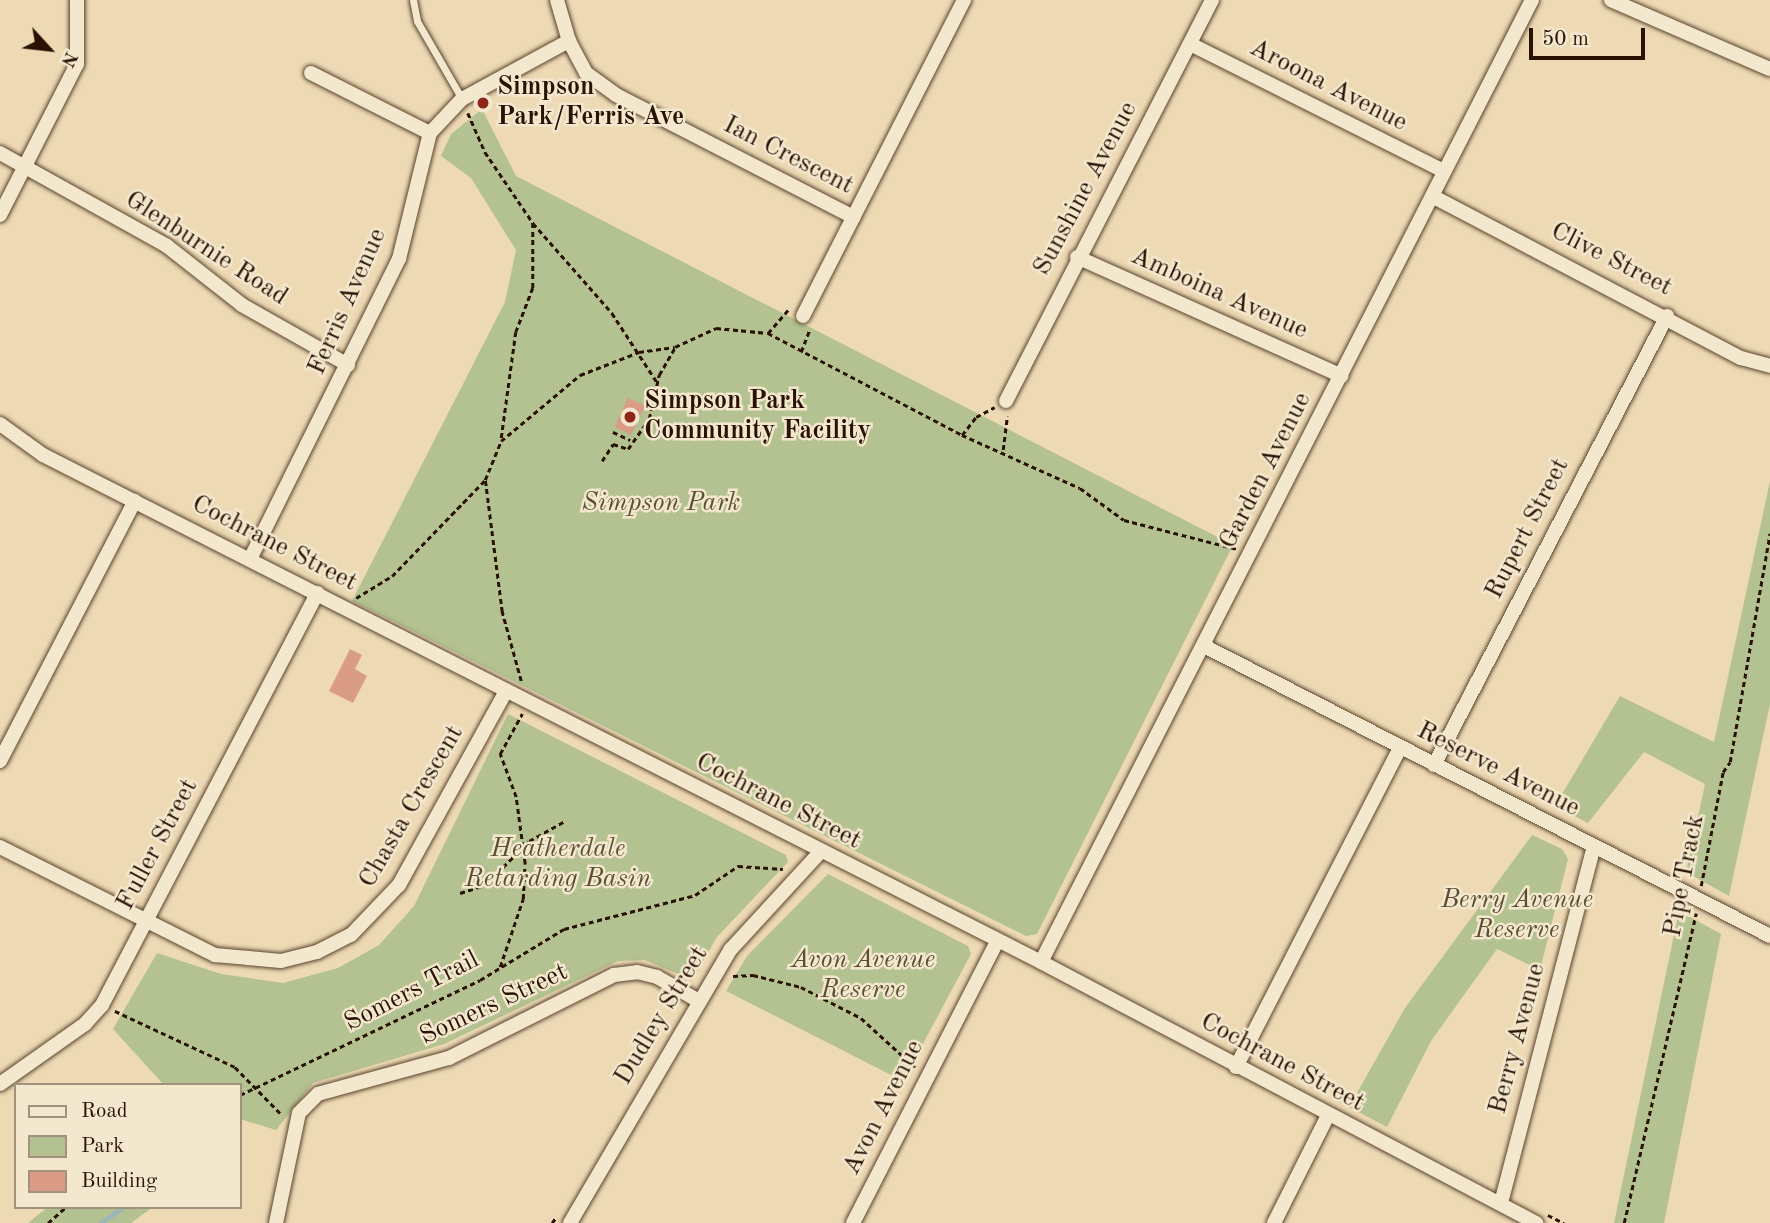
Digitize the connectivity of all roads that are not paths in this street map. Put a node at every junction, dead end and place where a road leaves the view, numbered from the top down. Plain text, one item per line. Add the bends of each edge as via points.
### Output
1 (77, 0) edge
2 (414, 0) edge
3 (557, 0) edge
4 (964, 0) edge
5 (1212, 0) edge
6 (1532, 0) edge
7 (1611, 0) edge
8 (569, 41) junction
9 (1190, 44) junction
10 (1770, 69) edge
11 (311, 73) dead end
12 (462, 99) junction
13 (429, 133) junction
14 (0, 153) edge
15 (26, 168) junction
16 (1444, 171) junction
17 (1432, 196) junction
18 (0, 215) edge
19 (853, 217) junction
20 (1077, 257) junction
21 (803, 316) dead end
22 (1667, 317) junction
23 (348, 365) junction
24 (1769, 367) edge
25 (1342, 376) junction
26 (1006, 401) road end
27 (0, 424) edge
28 (135, 501) junction
29 (250, 559) junction
30 (317, 593) junction
31 (1204, 646) junction
32 (506, 691) junction
33 (1400, 748) junction
34 (0, 761) edge
35 (1434, 765) junction
36 (0, 847) edge
37 (1594, 847) junction
38 (821, 851) junction
39 (145, 922) junction
40 (1770, 936) edge
41 (997, 940) junction
42 (1041, 962) junction
43 (697, 1000) junction
44 (1236, 1067) junction
45 (0, 1084) edge
46 (1328, 1115) junction
47 (1501, 1203) junction
48 (1540, 1218) edge
49 (276, 1223) edge
50 (570, 1223) edge
51 (853, 1223) edge
52 (1274, 1223) edge

1 - 15 street via 77,64
2 - 12 lane via 417,21
3 - 8 street, Ian Crescent
4 - 19 street
5 - 9 street, Sunshine Avenue
6 - 16 street, Garden Avenue
7 - 10 street
8 - 12 street
8 - 19 street, Ian Crescent via 586,73 615,95
9 - 16 street, Aroona Avenue
9 - 20 street, Sunshine Avenue
11 - 13 street
12 - 13 street
13 - 23 street, Ferris Avenue via 399,259
14 - 15 street, Glenburnie Road
15 - 18 street
15 - 23 street, Glenburnie Road via 167,246 242,305
16 - 17 street, Garden Avenue
17 - 22 street, Clive Street
17 - 25 street, Garden Avenue
19 - 21 street
20 - 25 street, Amboina Avenue
20 - 26 street, Sunshine Avenue
22 - 24 street, Clive Street
22 - 35 street, Rupert Street
23 - 29 street, Ferris Avenue
25 - 31 street, Garden Avenue
27 - 28 street, Cochrane Street via 43,455
28 - 29 street, Cochrane Street
28 - 34 street
29 - 30 street, Cochrane Street
30 - 32 street, Cochrane Street
30 - 39 street, Fuller Street
31 - 33 street, Reserve Avenue
31 - 42 street, Garden Avenue
32 - 38 street, Cochrane Street
32 - 39 street, Chasta Crescent via 399,885 351,935 317,953 246,961 215,955
33 - 35 street, Reserve Avenue
33 - 44 street
35 - 37 street, Reserve Avenue
36 - 39 street, Chasta Crescent
37 - 40 street, Reserve Avenue
37 - 47 street, Berry Avenue
38 - 41 street, Cochrane Street
38 - 43 street, Dudley Street
39 - 45 street, Fuller Street via 102,1005
41 - 42 street, Cochrane Street
41 - 51 street, Avon Avenue
42 - 44 street, Cochrane Street
43 - 49 street, Somers Street via 657,977 637,972 614,975 449,1058 318,1094 306,1102 295,1127
43 - 50 street, Dudley Street
44 - 46 street, Cochrane Street
46 - 47 street, Cochrane Street
46 - 52 street
47 - 48 street, Cochrane Street

